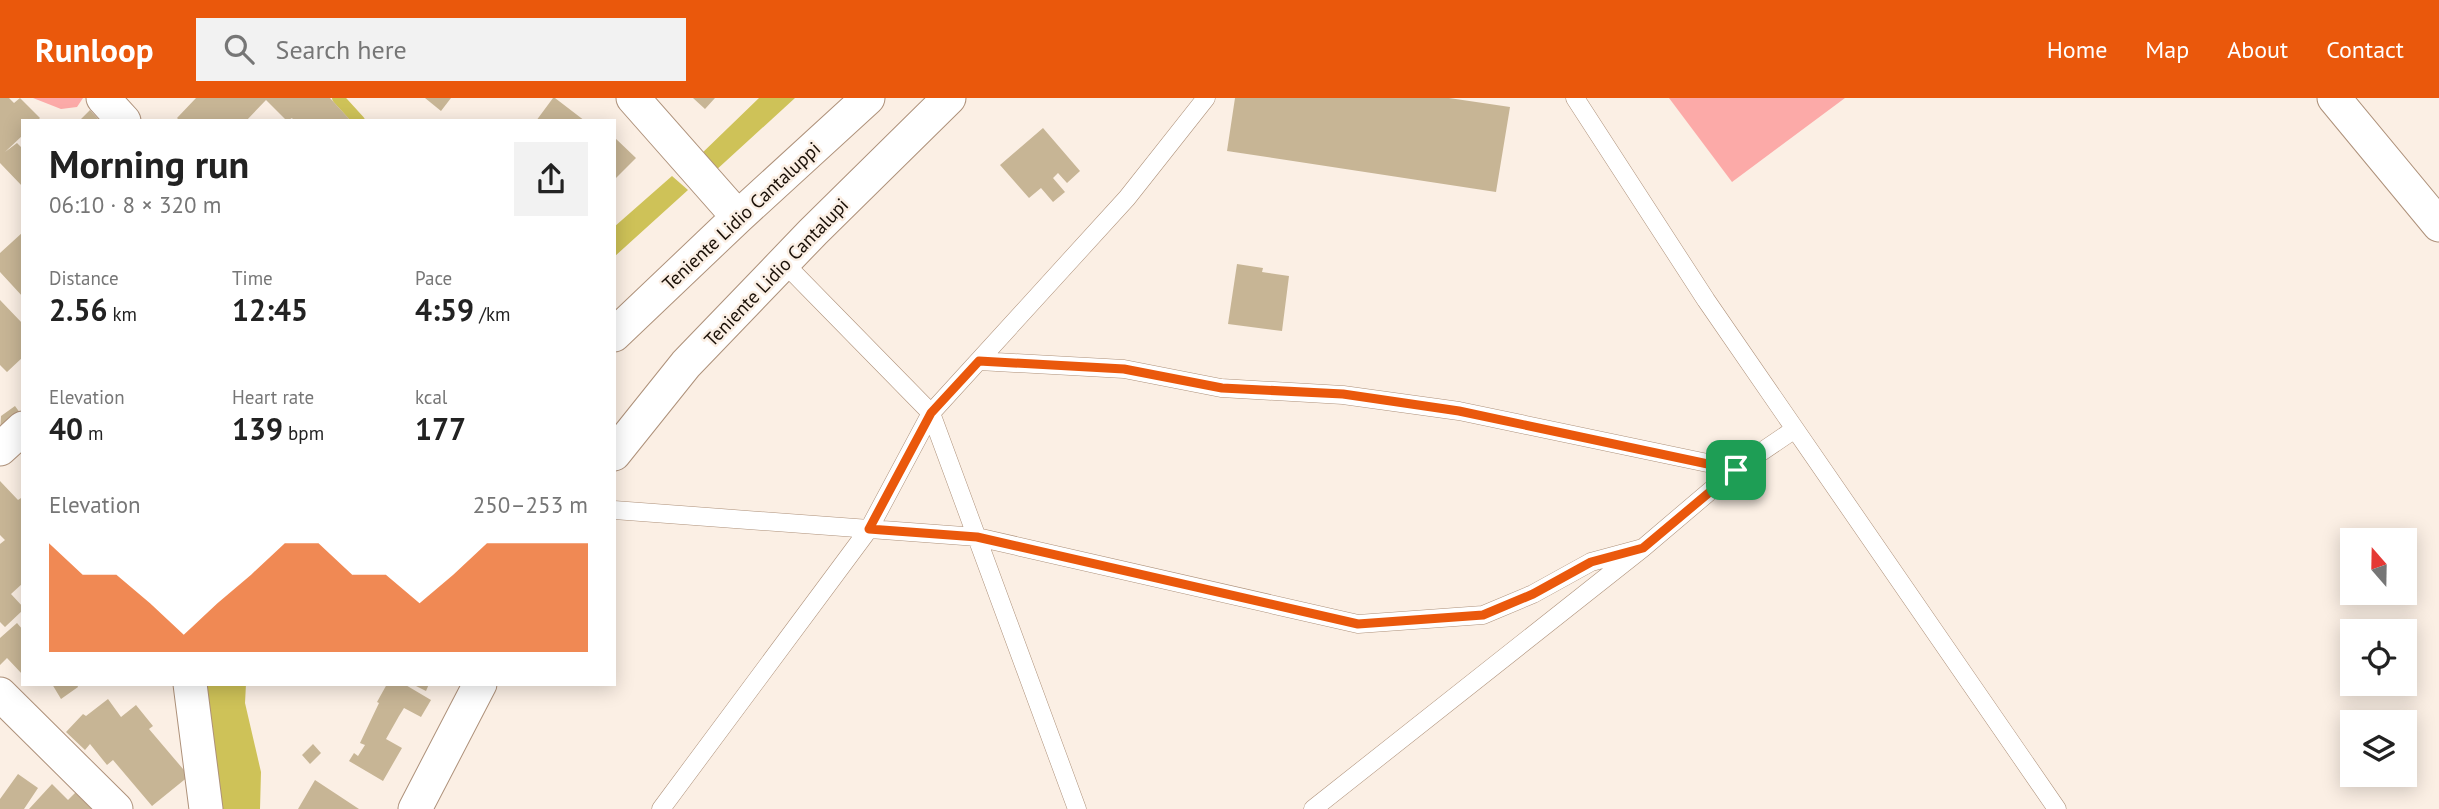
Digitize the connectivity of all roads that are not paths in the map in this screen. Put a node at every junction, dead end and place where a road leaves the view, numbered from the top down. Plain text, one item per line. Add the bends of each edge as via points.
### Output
1 (103, 98) edge
2 (633, 98) edge
3 (868, 98) edge
4 (949, 98) edge
5 (1206, 98) edge
6 (1575, 98) edge
7 (2334, 98) edge
8 (122, 119) edge
9 (738, 217) junction
10 (2439, 225) edge
11 (784, 263) junction
12 (616, 333) edge
13 (979, 361) junction
14 (931, 413) junction
15 (1795, 429) junction
16 (21, 430) edge
17 (0, 449) edge
18 (616, 452) edge
19 (1736, 470) junction
20 (616, 510) edge
21 (869, 529) junction
22 (977, 537) junction
23 (1643, 548) junction
24 (190, 686) edge
25 (480, 686) edge
26 (0, 694) edge
27 (116, 809) edge
28 (206, 809) edge
29 (415, 809) edge
30 (660, 809) edge
31 (1077, 809) edge
32 (1313, 809) edge
33 (2057, 809) edge

1 - 8 street
2 - 9 street
3 - 9 street, Teniente Lidio Cantaluppi
4 - 11 street, Teniente Lidio Cantalupi
5 - 13 lane via 1127,198
6 - 15 lane
7 - 10 street
9 - 12 street, Teniente Lidio Cantaluppi
11 - 14 lane
11 - 18 street, Teniente Lidio Cantalupi via 686,364
13 - 14 lane
13 - 19 lane via 1124,369 1222,388 1343,394 1459,411
14 - 21 lane
14 - 22 lane
15 - 19 lane
15 - 33 lane
16 - 17 street
19 - 23 lane
20 - 21 lane
21 - 22 lane
21 - 30 lane
22 - 23 lane via 1358,624 1483,615 1591,562
22 - 31 lane
23 - 32 lane
24 - 28 street
25 - 29 street
26 - 27 street

